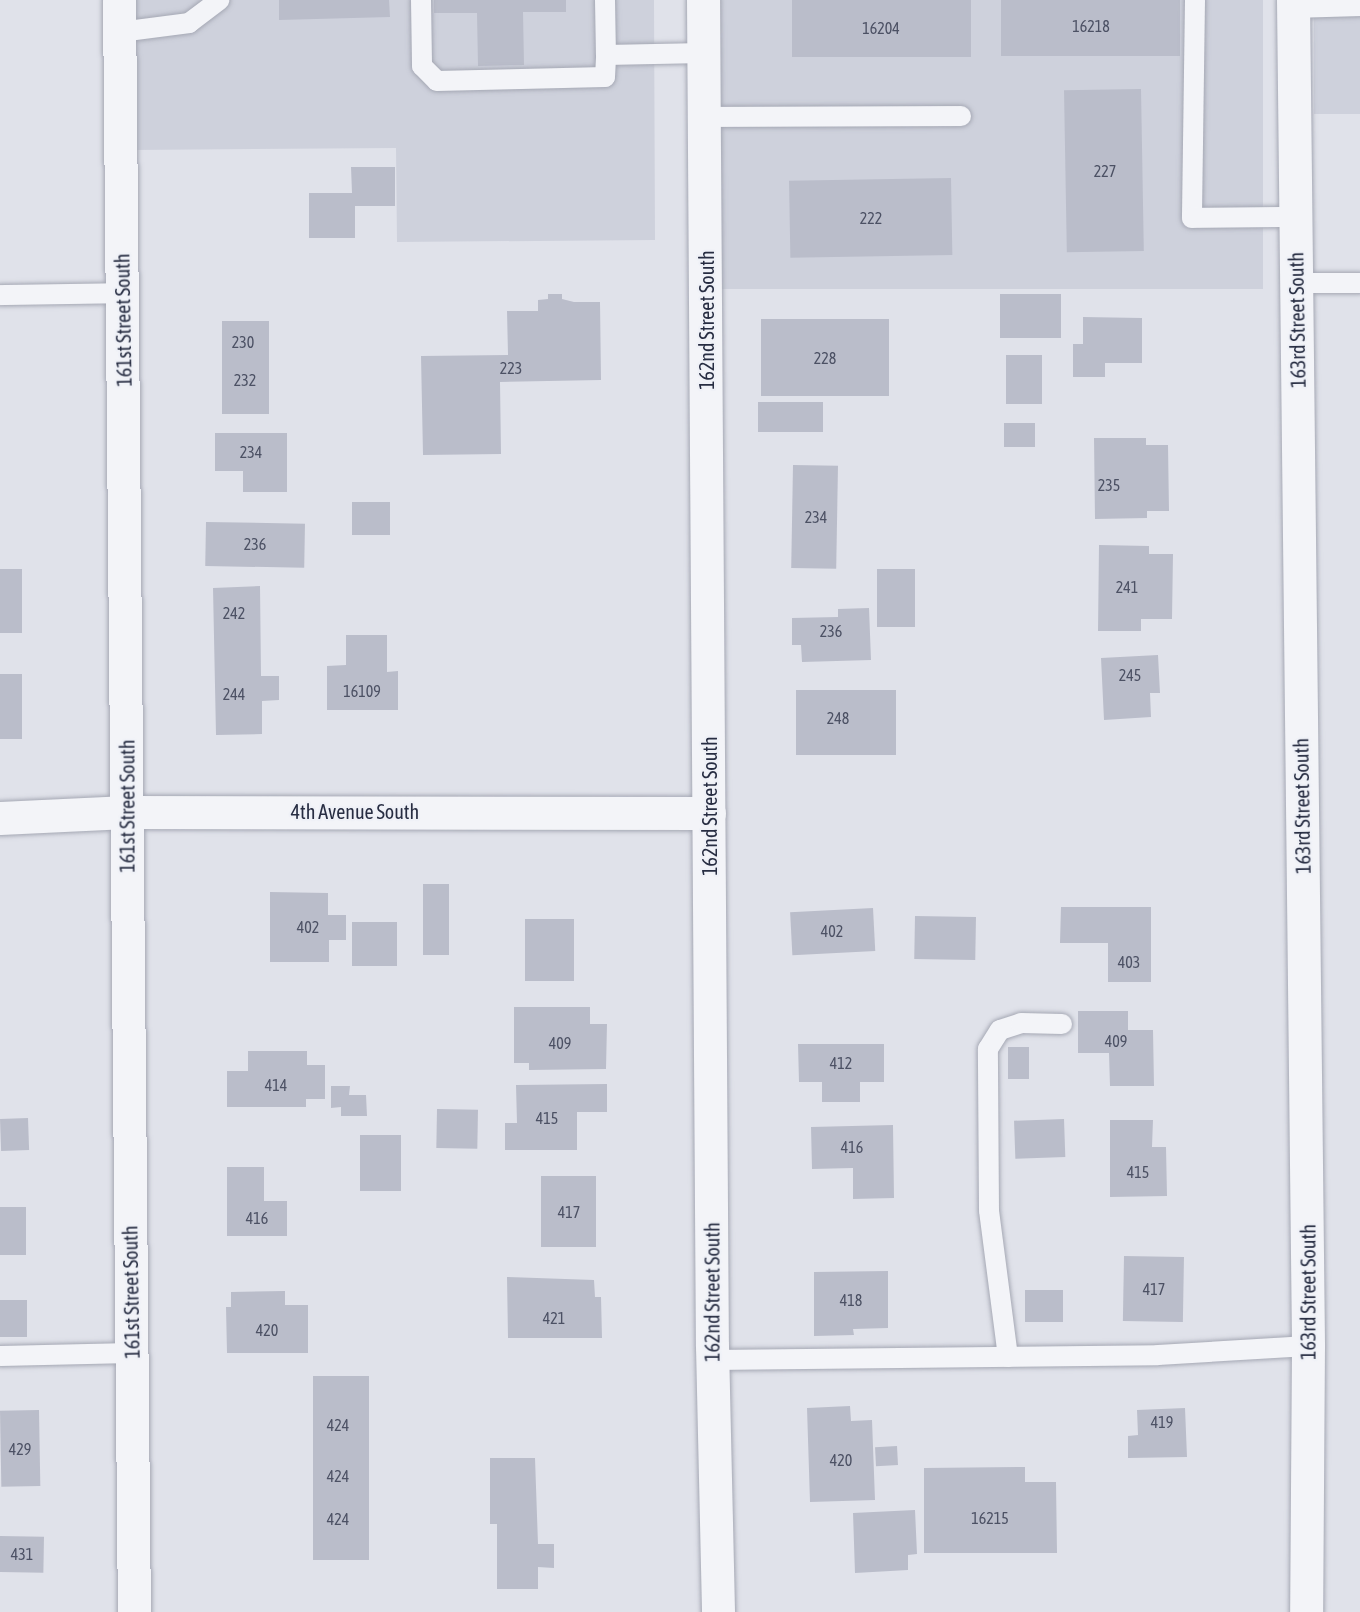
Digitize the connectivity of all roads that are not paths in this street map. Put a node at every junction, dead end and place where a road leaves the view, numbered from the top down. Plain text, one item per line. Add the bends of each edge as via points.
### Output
1 (219, 0) edge
2 (421, 0) edge
3 (605, 0) edge
4 (703, 0) edge
5 (1195, 0) edge
6 (1293, 4) edge
7 (1360, 6) edge
8 (120, 16) edge
9 (704, 53) junction
10 (606, 54) junction
11 (961, 116) dead end
12 (704, 117) junction
13 (1296, 217) junction
14 (1297, 283) junction
15 (1360, 284) edge
16 (123, 293) junction
17 (0, 295) edge
18 (127, 812) junction
19 (709, 813) junction
20 (0, 818) edge
21 (1062, 1024) dead end
22 (1308, 1346) junction
23 (132, 1353) junction
24 (0, 1356) edge
25 (1008, 1357) junction
26 (712, 1360) junction
27 (134, 1612) edge
28 (718, 1612) edge
29 (1306, 1612) edge

1 - 8 lane via 189,23
2 - 10 lane via 422,66 437,81 605,77
3 - 10 lane
4 - 9 street, 162nd Street South
5 - 13 lane via 1192,218
6 - 7 lane
6 - 13 street, 163rd Street South
8 - 16 street, 161st Street South
9 - 10 lane
9 - 12 street, 162nd Street South
11 - 12 lane
12 - 19 street, 162nd Street South
13 - 14 street, 163rd Street South
14 - 15 lane
14 - 22 street, 163rd Street South
16 - 17 lane
16 - 18 street, 161st Street South
18 - 19 street, 4th Avenue South
18 - 20 street, 4th Avenue South
18 - 23 street, 161st Street South
19 - 26 street, 162nd Street South
21 - 25 lane via 1021,1023 1000,1030 988,1049 989,1210
22 - 25 lane
22 - 29 street, 163rd Street South
23 - 24 lane
23 - 27 street, 161st Street South
25 - 26 lane
26 - 28 street, 162nd Street South

